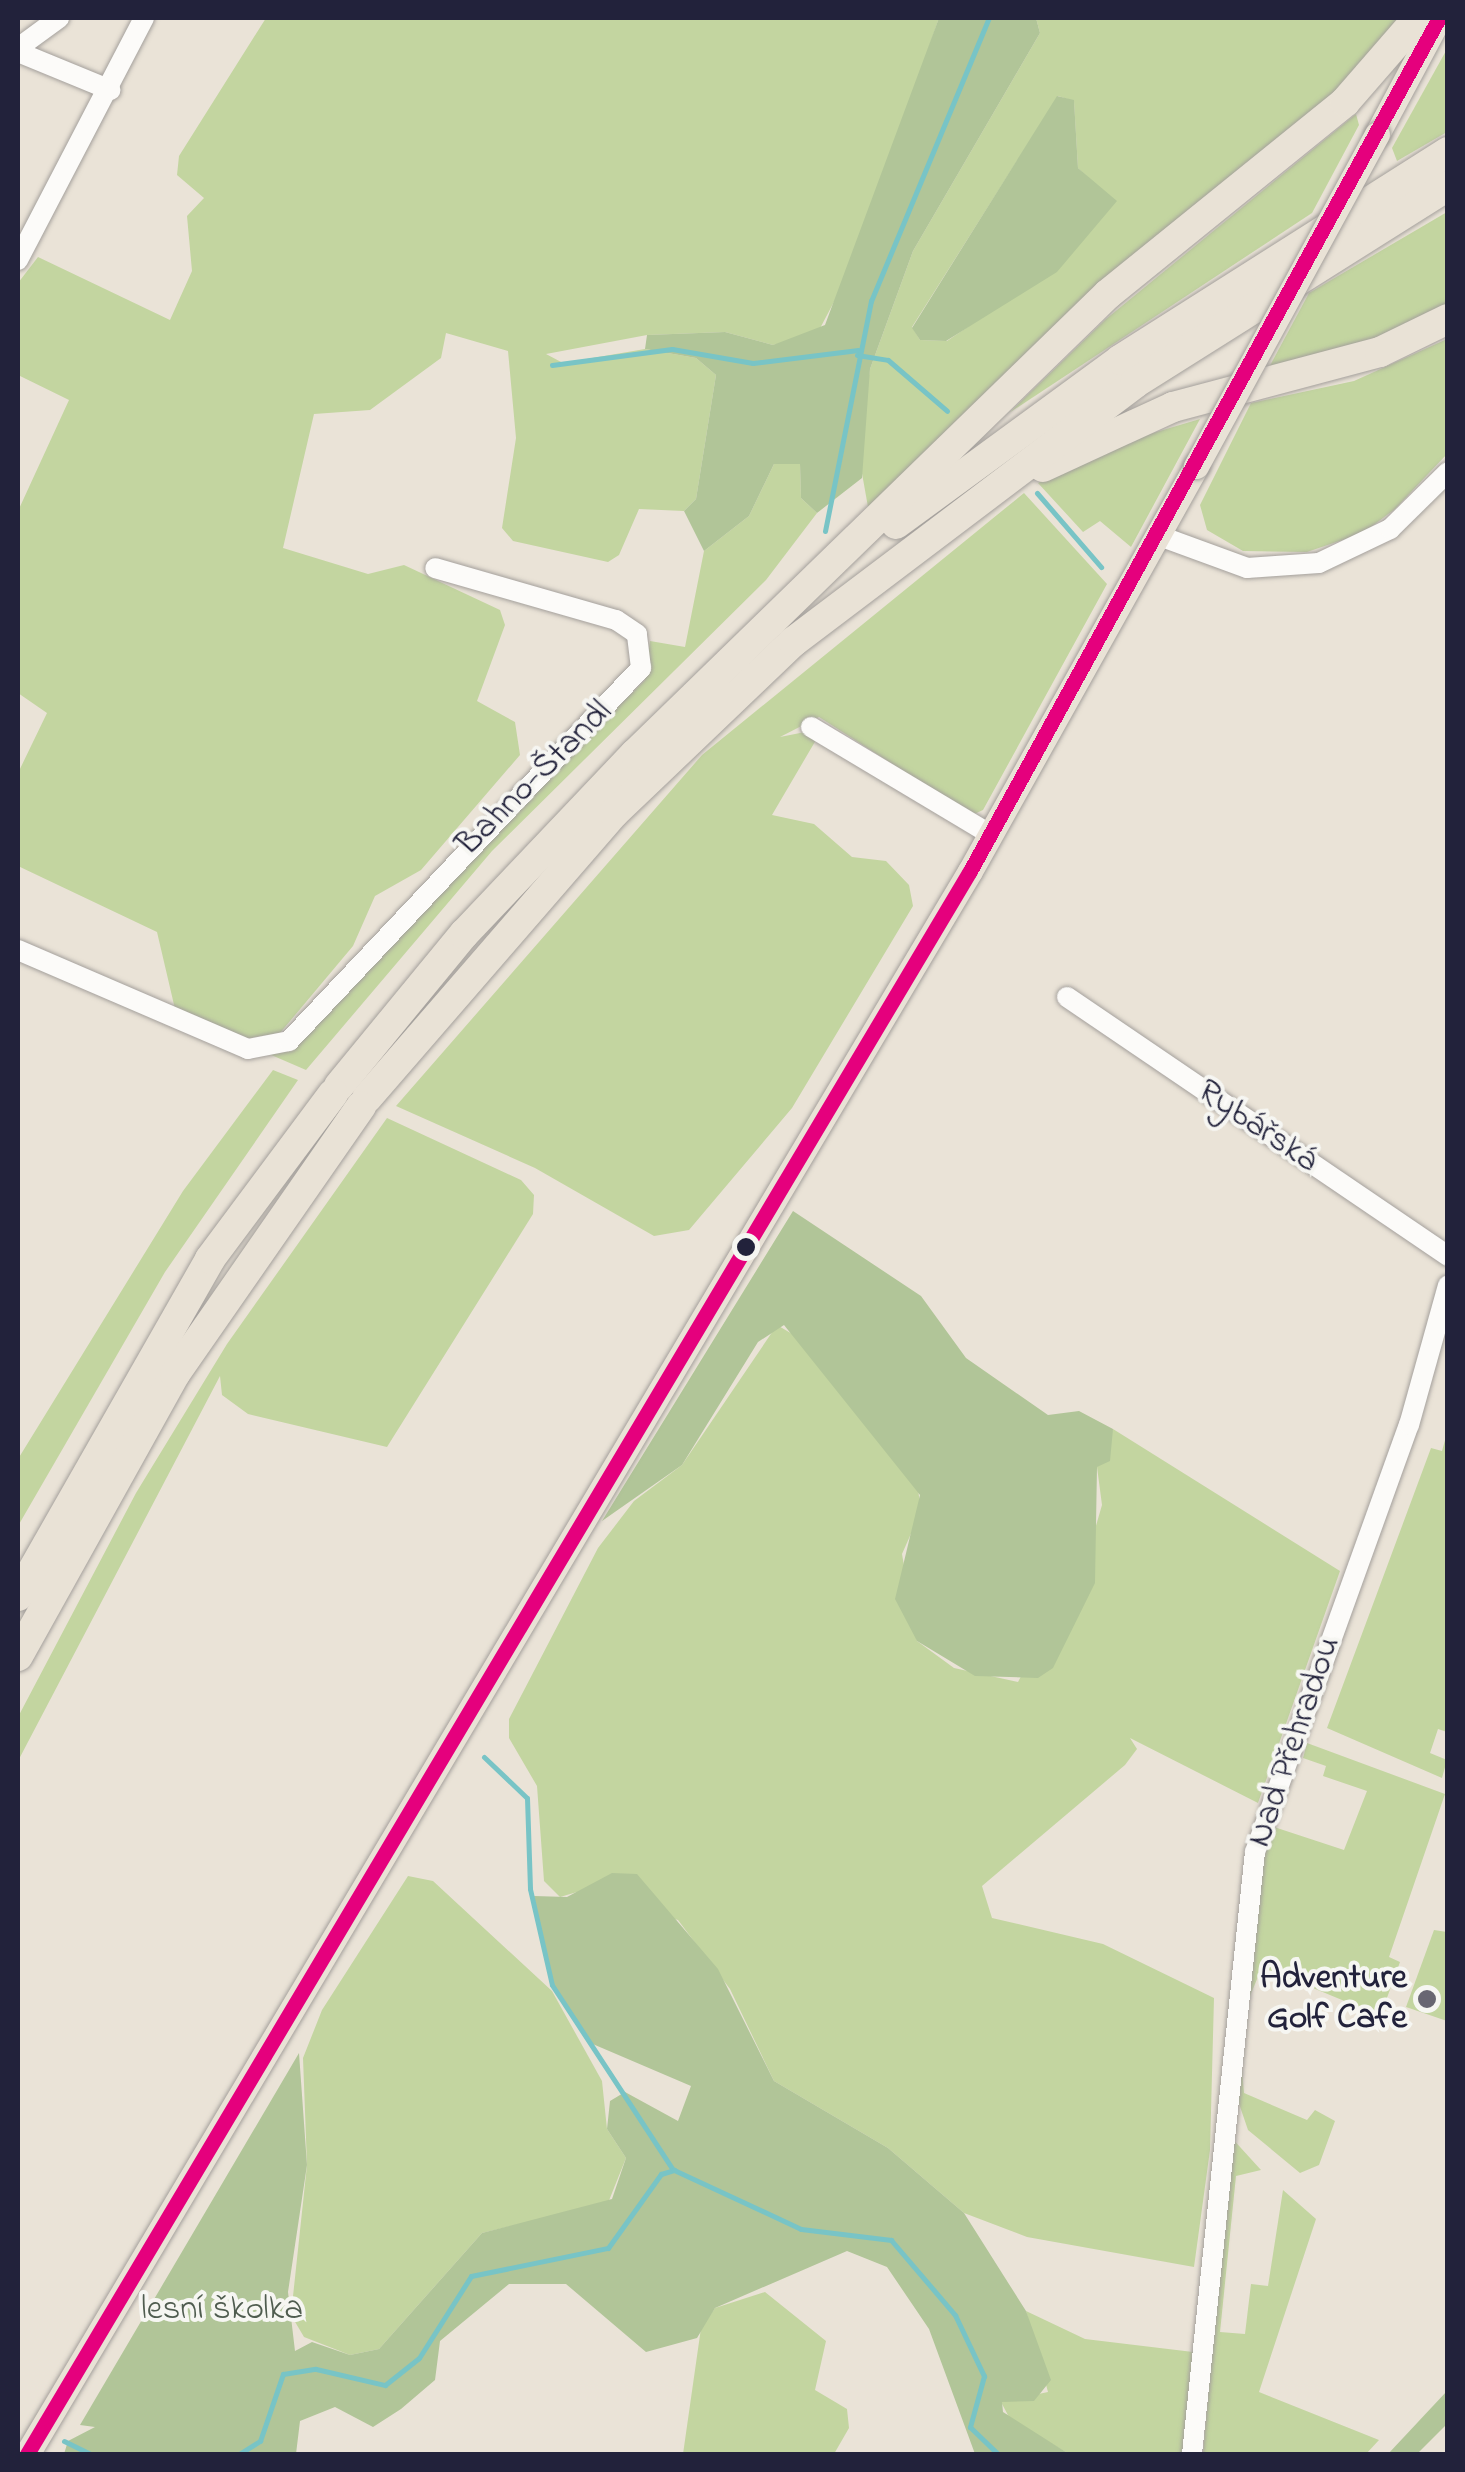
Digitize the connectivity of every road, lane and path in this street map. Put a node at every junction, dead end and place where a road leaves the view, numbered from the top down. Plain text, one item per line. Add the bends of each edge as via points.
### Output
1 (58, 18) edge
2 (144, 18) edge
3 (1418, 18) edge
4 (1439, 18) edge
5 (18, 50) edge
6 (110, 90) junction
7 (1448, 152) edge
8 (1448, 186) edge
9 (18, 260) edge
10 (1448, 319) edge
11 (1448, 472) edge
12 (1158, 535) junction
13 (435, 568) dead end
14 (876, 573) junction
15 (741, 654) junction
16 (812, 727) dead end
17 (990, 834) junction
18 (18, 950) edge
19 (1067, 997) dead end
20 (350, 1096) junction
21 (1448, 1256) edge
22 (1448, 1286) edge
23 (18, 1596) edge
24 (18, 1656) edge
25 (26, 2454) edge
26 (1192, 2454) edge

1 - 5 street
2 - 6 street
3 - 15 highway via 1346,102 1108,294
4 - 12 main road, bridge
5 - 6 street
6 - 9 street
7 - 15 highway via 1003,442
8 - 14 highway via 1135,383
10 - 14 highway via 1380,352 1140,420 1001,490
11 - 12 street via 1390,529 1319,563 1246,568
12 - 17 main road
13 - 18 street, Bahno-Štandl via 616,620 637,634 641,668 289,1041 248,1049
14 - 20 highway via 614,813
15 - 20 highway via 564,825
16 - 17 street
17 - 25 main road
19 - 21 street, Rybářská
20 - 23 highway via 210,1259
20 - 24 highway via 175,1374
22 - 26 street, Nad Přehradou via 1409,1425 1255,1852

